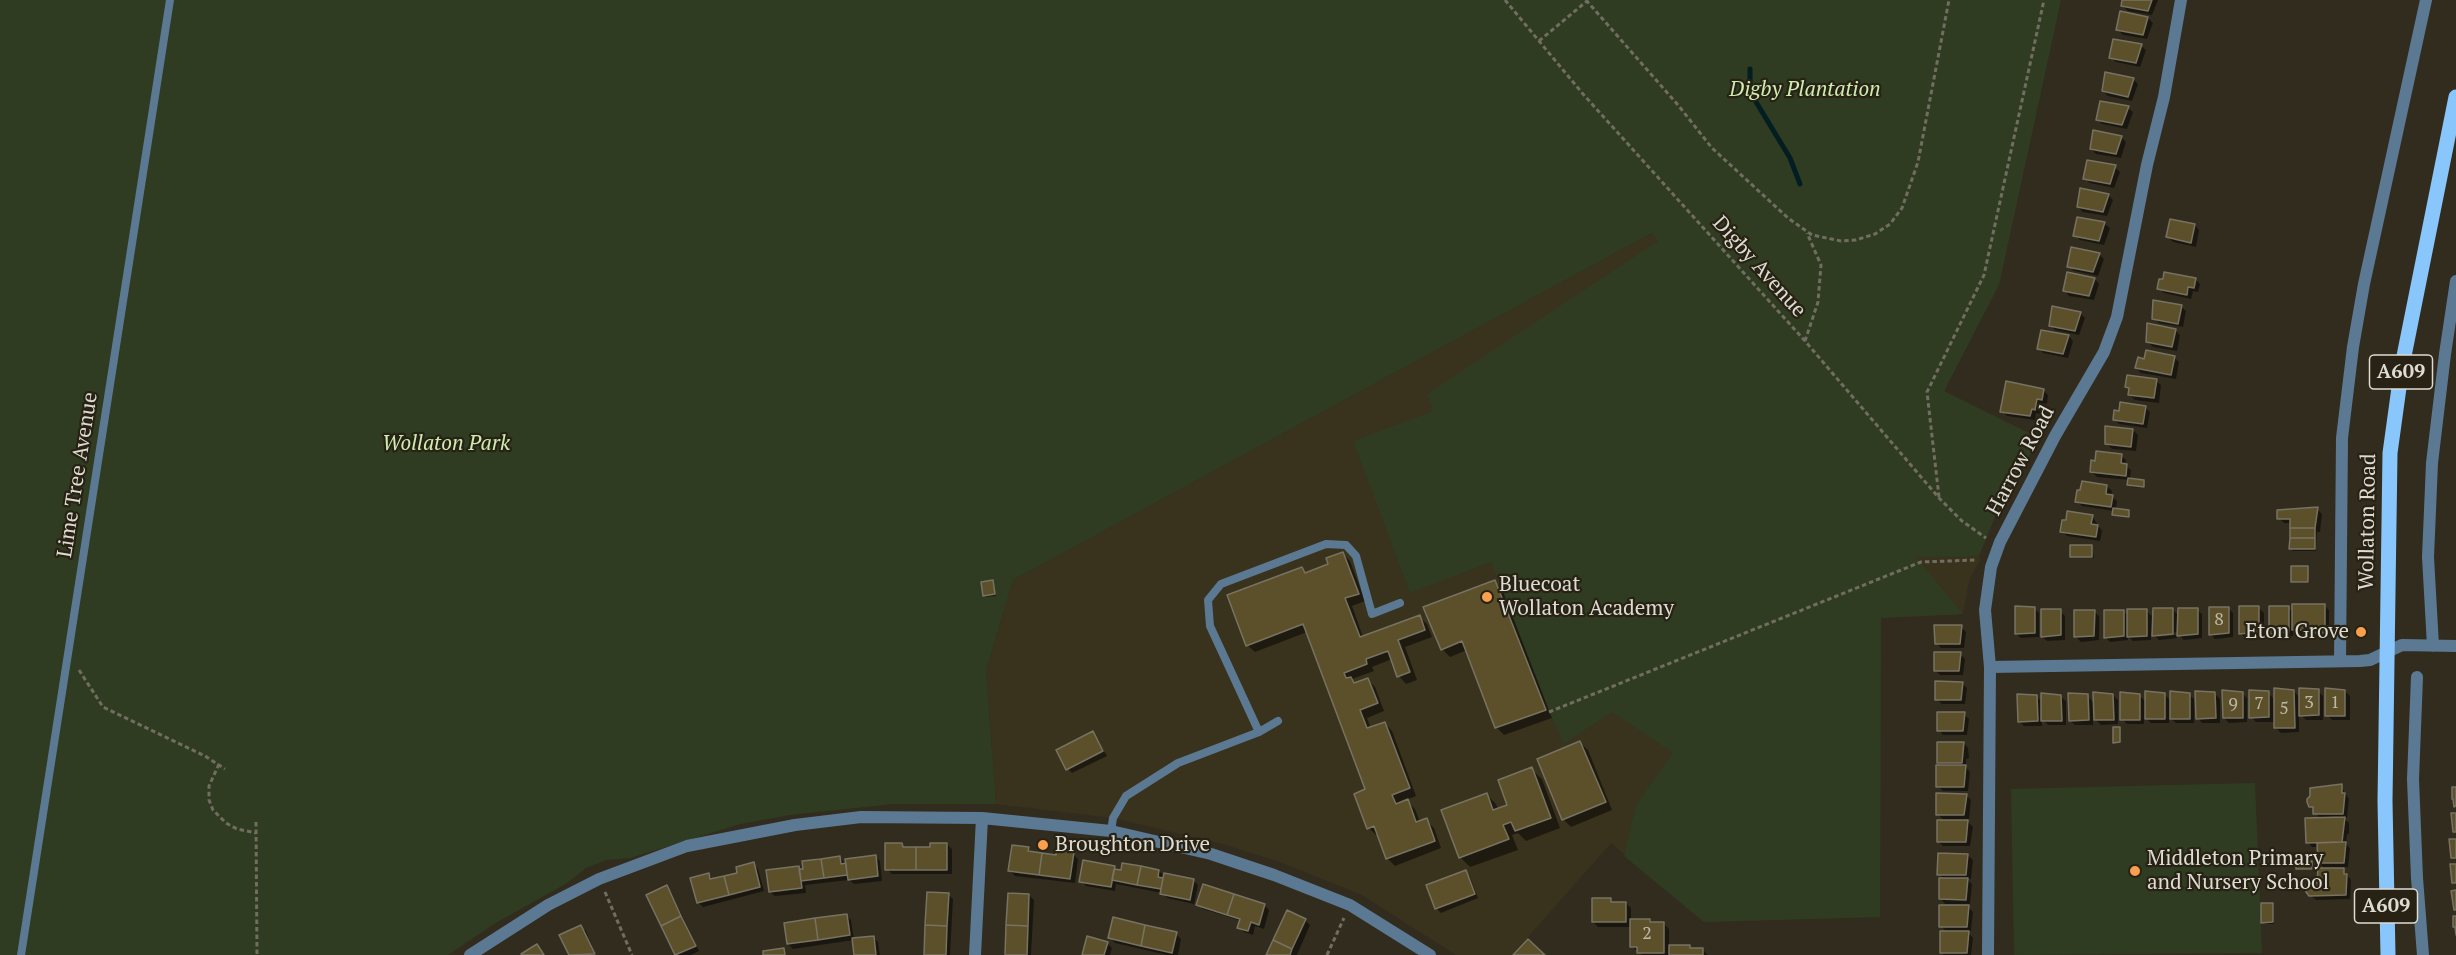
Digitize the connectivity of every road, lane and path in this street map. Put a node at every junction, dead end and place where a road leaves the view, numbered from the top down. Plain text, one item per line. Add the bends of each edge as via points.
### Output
1 (170, 0) edge
2 (1505, 0) edge
3 (1587, 0) edge
4 (1949, 0) edge
5 (2044, 0) edge
6 (2181, 0) edge
7 (2426, 0) edge
8 (1539, 40) junction
9 (2456, 97) edge
10 (1806, 231) junction
11 (2456, 281) edge
12 (1805, 341) junction
13 (1939, 498) junction
14 (2000, 542) junction
15 (1991, 567) junction
16 (1400, 603) dead end
17 (70, 646) junction
18 (2433, 646) junction
19 (2456, 646) edge
20 (2387, 652) junction
21 (2340, 662) junction
22 (1990, 667) junction
23 (2417, 677) dead end
24 (1549, 712) dead end
25 (1278, 721) dead end
26 (1258, 732) junction
27 (219, 764) junction
28 (225, 769) dead end
29 (982, 818) junction
30 (256, 822) dead end
31 (1111, 831) junction
32 (256, 833) junction
33 (600, 879) junction
34 (1350, 905) junction
35 (21, 955) edge
36 (257, 955) edge
37 (470, 955) edge
38 (632, 955) edge
39 (975, 955) edge
40 (1327, 955) edge
41 (1430, 955) edge
42 (1988, 955) edge
43 (2388, 955) edge
44 (2423, 955) edge

1 - 17 lane, Lime Tree Avenue
2 - 8 path, Digby Avenue
3 - 8 path
3 - 10 path via 1712,148
4 - 10 path via 1924,133 1902,208 1890,224 1856,240 1841,241
5 - 13 path via 1984,275 1927,392
6 - 14 street, Harrow Road via 2117,317 2104,352
7 - 21 street, Wollaton Road via 2353,347 2342,438
8 - 12 path, Digby Avenue
9 - 20 main road, Wollaton Road / A609 via 2394,414
10 - 12 path via 1821,265 1818,302
11 - 18 street via 2432,463 2428,557
12 - 13 path, Digby Avenue
13 - 14 path, Digby Avenue via 1985,538
14 - 15 street, Harrow Road
15 - 22 street, Harrow Road via 1985,610
15 - 24 path via 1980,560 1921,562
16 - 26 lane via 1372,614 1356,556 1346,545 1326,544 1221,584 1208,600 1210,626
17 - 27 path via 85,682 103,707
17 - 35 lane, Lime Tree Avenue
18 - 19 street
18 - 20 street via 2402,645
20 - 21 street via 2370,660
20 - 43 main road, Wollaton Road / A609
21 - 22 street
22 - 42 street, Harrow Road
23 - 44 street via 2413,795
25 - 26 lane
26 - 31 lane via 1178,763 1126,796 1113,818
27 - 28 path
27 - 32 path via 209,786 213,810 237,829
29 - 31 street
29 - 33 street via 861,817 795,825 687,846
29 - 39 street
30 - 32 path
31 - 34 street via 1211,854
32 - 36 path
33 - 37 street via 548,905
33 - 38 path
34 - 40 path
34 - 41 street

